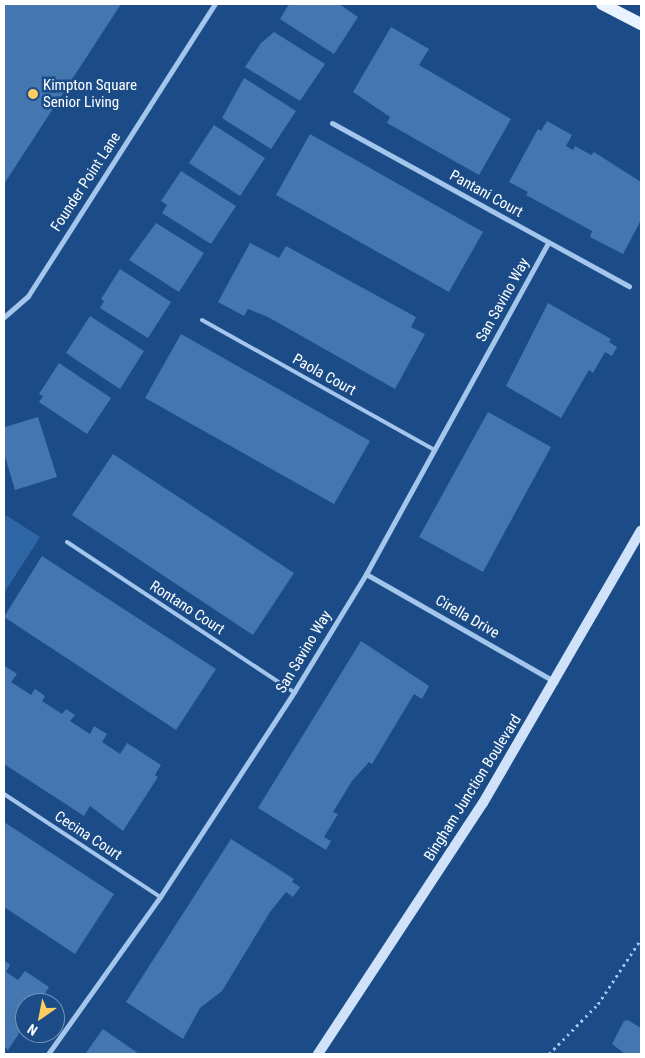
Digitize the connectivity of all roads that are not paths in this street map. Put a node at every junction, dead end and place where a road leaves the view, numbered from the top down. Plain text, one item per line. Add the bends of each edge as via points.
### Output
1 (215, 4) edge
2 (602, 4) edge
3 (641, 24) edge
4 (332, 123) dead end
5 (548, 243) junction
6 (629, 286) dead end
7 (4, 317) edge
8 (202, 320) dead end
9 (435, 450) junction
10 (641, 530) edge
11 (67, 542) dead end
12 (366, 574) junction
13 (556, 682) junction
14 (294, 692) junction
15 (4, 794) edge
16 (160, 897) junction
17 (48, 1054) edge
18 (318, 1054) edge

1 - 7 street, Founder Point Lane via 28,296
2 - 3 main road
4 - 5 street, Pantani Court
5 - 6 street, Pantani Court
5 - 9 street, San Savino Way
8 - 9 lane, Paola Court
9 - 12 street, San Savino Way
10 - 13 main road, Bingham Junction Boulevard
11 - 14 lane, Rontano Court
12 - 13 street, Cirella Drive
12 - 14 street, San Savino Way
13 - 18 main road, Bingham Junction Boulevard via 468,827
14 - 16 street, San Savino Way
15 - 16 lane, Cecina Court
16 - 17 street, San Savino Way

